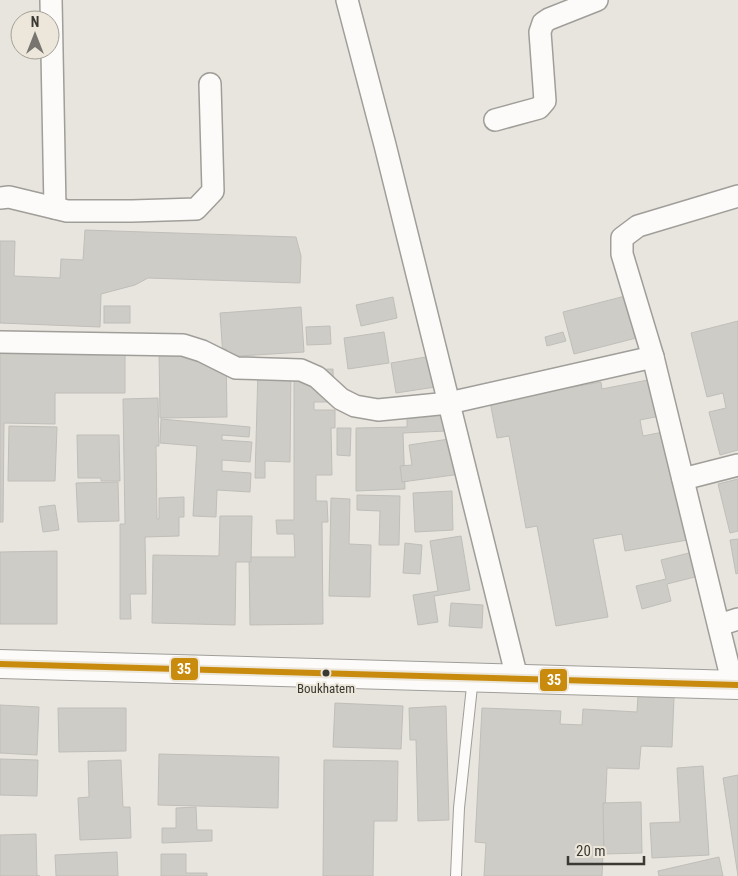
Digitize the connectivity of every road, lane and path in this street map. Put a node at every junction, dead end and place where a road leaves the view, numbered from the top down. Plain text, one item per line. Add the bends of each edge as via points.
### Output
1 (51, 0) edge
2 (347, 0) edge
3 (597, 0) edge
4 (210, 84) dead end
5 (495, 120) dead end
6 (738, 196) edge
7 (0, 198) edge
8 (55, 208) junction
9 (0, 342) edge
10 (653, 357) junction
11 (449, 403) junction
12 (738, 464) edge
13 (683, 479) junction
14 (728, 622) edge
15 (0, 664) edge
16 (473, 676) junction
17 (516, 678) junction
18 (736, 685) edge
19 (456, 876) edge

1 - 8 street
2 - 11 street
3 - 5 street via 543,23 540,32 544,101 539,108
4 - 8 street via 213,191 196,209 67,211
6 - 10 street via 638,226 622,238 622,254
7 - 8 street via 9,197
9 - 11 street via 183,344 236,368 301,370 317,376 342,399 355,406 378,410
10 - 11 street
10 - 13 street
11 - 17 street
12 - 13 street
13 - 14 street
14 - 18 street
15 - 16 main road
16 - 17 main road
16 - 19 lane via 458,808
17 - 18 main road

